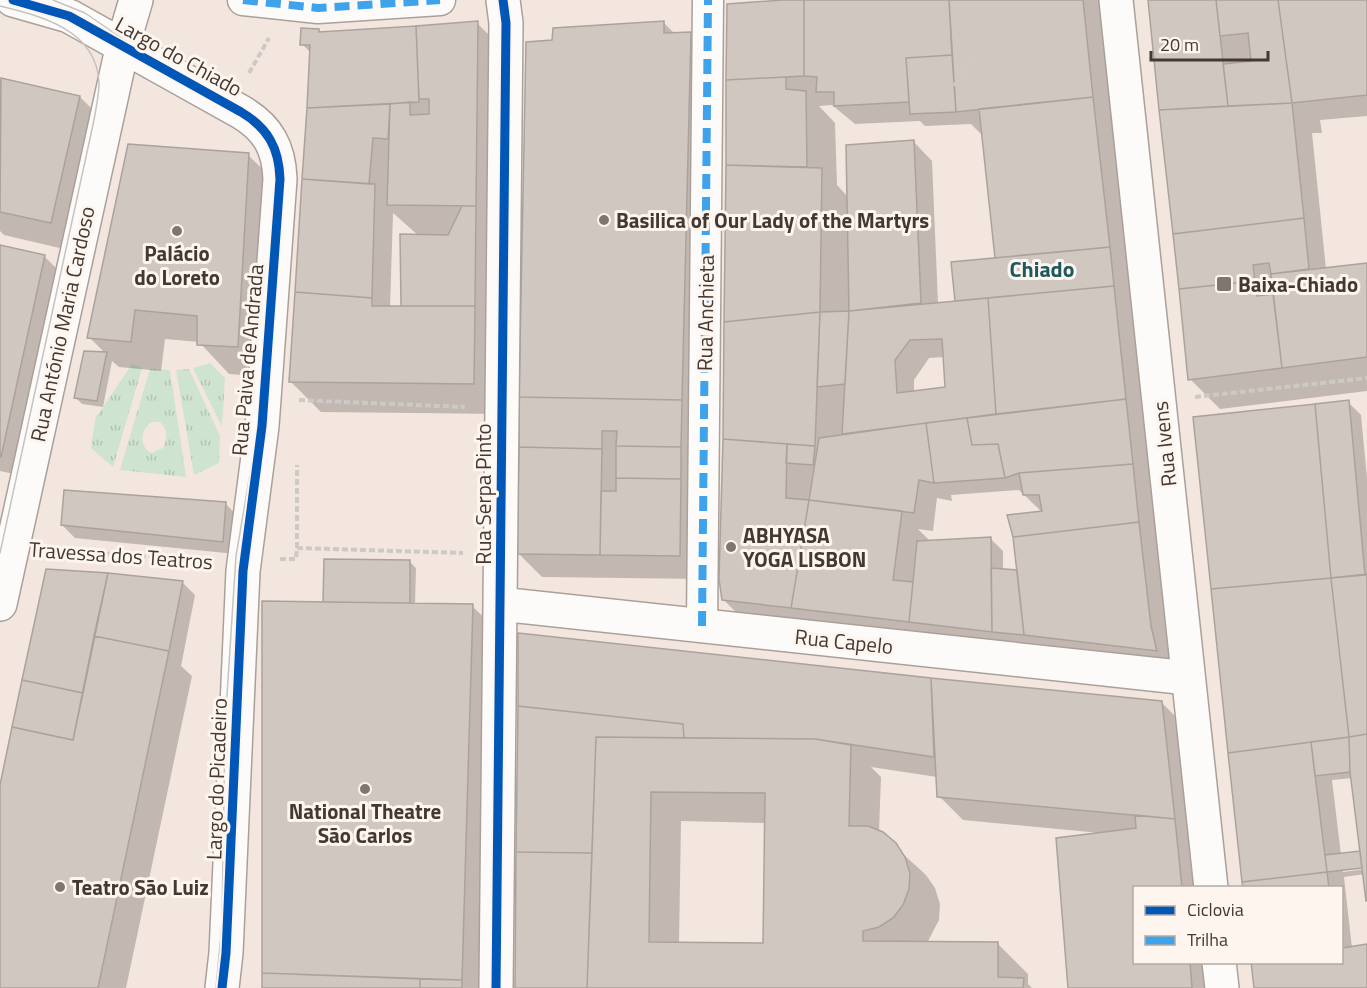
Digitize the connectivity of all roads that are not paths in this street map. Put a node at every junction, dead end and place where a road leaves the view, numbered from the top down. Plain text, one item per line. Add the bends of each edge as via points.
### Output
1 (13, 0) edge
2 (136, 0) edge
3 (243, 0) edge
4 (440, 0) edge
5 (503, 0) edge
6 (708, 0) edge
7 (1116, 0) edge
8 (123, 44) junction
9 (277, 153) joint
10 (230, 566) joint
11 (0, 604) edge
12 (500, 604) junction
13 (702, 626) junction
14 (1188, 678) junction
15 (1211, 886) edge
16 (1219, 964) edge
17 (222, 988) edge
18 (496, 988) edge
19 (1222, 988) edge

1 - 8 street, Largo do Chiado via 69,16
2 - 8 street, Largo do Chiado
3 - 4 street via 318,8
5 - 12 street, Rua Serpa Pinto via 506,24
6 - 13 street, Rua Anchieta
7 - 14 street, Rua Ivens
8 - 9 street, Largo do Chiado via 258,122
8 - 11 street, Rua António Maria Cardoso
9 - 10 street, Rua Paiva de Andrada via 280,179 262,426
10 - 17 street, Largo do Picadeiro via 226,953
12 - 13 street, Rua Capelo
12 - 18 street, Rua Serpa Pinto
13 - 14 street, Rua Capelo
14 - 15 street, Rua Ivens
16 - 19 street

